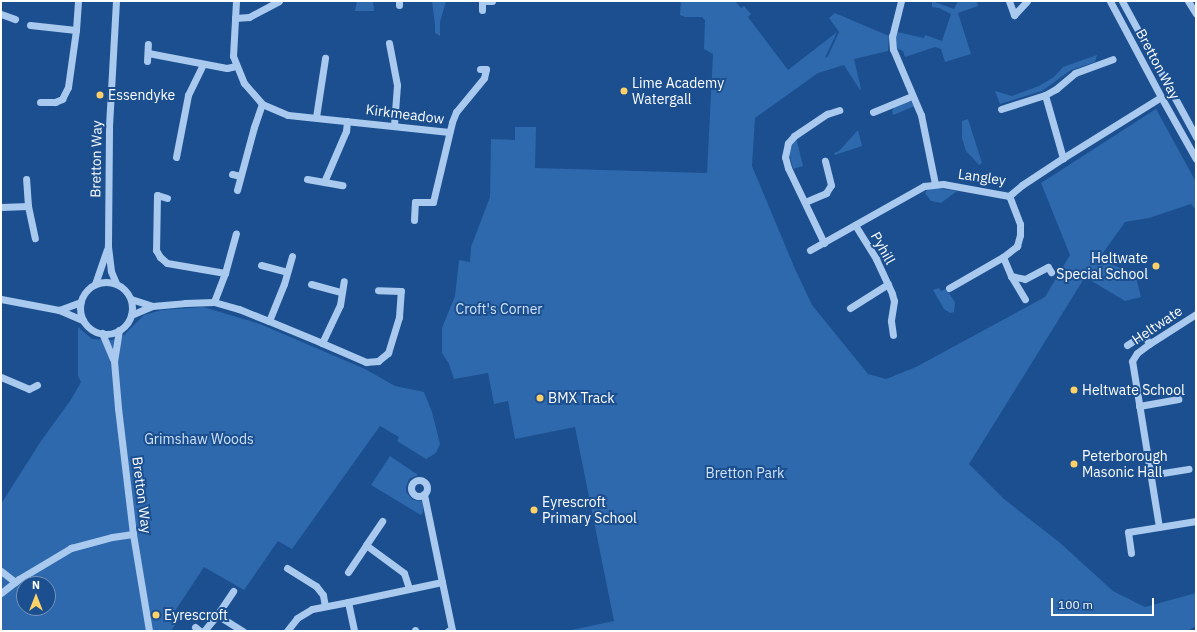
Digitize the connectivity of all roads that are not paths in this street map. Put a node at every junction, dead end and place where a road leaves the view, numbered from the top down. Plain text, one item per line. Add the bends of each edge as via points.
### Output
1 (78, 1) edge
2 (116, 1) edge
3 (236, 1) edge
4 (482, 1) edge
5 (492, 1) edge
6 (901, 1) edge
7 (1009, 1) edge
8 (1027, 1) edge
9 (1110, 1) edge
10 (1122, 1) edge
11 (1188, 1) edge
12 (277, 2) edge
13 (482, 10) dead end
14 (1, 14) edge
15 (1196, 14) edge
16 (234, 18) junction
17 (15, 19) dead end
18 (30, 25) dead end
19 (76, 30) junction
20 (148, 44) dead end
21 (392, 47) dead end
22 (148, 53) junction
23 (325, 58) dead end
24 (1113, 59) dead end
25 (147, 61) dead end
26 (203, 64) junction
27 (236, 66) junction
28 (484, 67) dead end
29 (314, 70) dead end
30 (323, 72) junction
31 (1045, 95) junction
32 (912, 96) junction
33 (1161, 97) junction
34 (62, 99) junction
35 (40, 102) dead end
36 (262, 104) junction
37 (68, 106) dead end
38 (1001, 109) dead end
39 (839, 110) dead end
40 (873, 112) dead end
41 (316, 117) junction
42 (347, 121) junction
43 (394, 125) junction
44 (449, 132) junction
45 (1196, 136) edge
46 (176, 157) dead end
47 (1063, 158) junction
48 (1196, 159) edge
49 (825, 161) dead end
50 (232, 174) dead end
51 (240, 176) junction
52 (307, 178) dead end
53 (26, 179) dead end
54 (324, 182) junction
55 (934, 184) junction
56 (342, 185) dead end
57 (237, 190) dead end
58 (1009, 196) junction
59 (167, 198) dead end
60 (805, 202) junction
61 (28, 206) junction
62 (1, 207) edge
63 (414, 220) dead end
64 (855, 225) junction
65 (236, 233) dead end
66 (35, 238) dead end
67 (824, 243) junction
68 (108, 245) junction
69 (810, 250) dead end
70 (292, 256) dead end
71 (1003, 257) junction
72 (261, 265) dead end
73 (287, 272) junction
74 (1052, 272) dead end
75 (225, 273) junction
76 (1011, 276) junction
77 (344, 281) dead end
78 (116, 283) junction
79 (95, 284) junction
80 (311, 284) dead end
81 (888, 284) junction
82 (949, 288) dead end
83 (378, 290) dead end
84 (341, 292) junction
85 (1, 299) edge
86 (131, 299) junction
87 (1025, 299) dead end
88 (81, 302) junction
89 (214, 302) junction
90 (152, 306) junction
91 (850, 308) dead end
92 (59, 310) junction
93 (1196, 314) edge
94 (131, 316) junction
95 (84, 320) junction
96 (269, 320) junction
97 (119, 330) junction
98 (102, 333) junction
99 (893, 335) dead end
100 (322, 342) junction
101 (1149, 344) junction
102 (1127, 345) dead end
103 (114, 361) junction
104 (1, 377) edge
105 (37, 385) dead end
106 (1178, 399) dead end
107 (1139, 406) junction
108 (1189, 469) dead end
109 (1150, 475) junction
110 (424, 494) dead end
111 (382, 521) dead end
112 (1196, 521) edge
113 (1159, 527) junction
114 (134, 534) junction
115 (366, 545) junction
116 (1131, 552) dead end
117 (287, 568) dead end
118 (1, 571) edge
119 (348, 572) dead end
120 (15, 582) junction
121 (442, 582) junction
122 (409, 588) junction
123 (233, 591) dead end
124 (1, 593) edge
125 (348, 602) junction
126 (325, 606) junction
127 (217, 615) junction
128 (149, 631) edge
129 (204, 631) edge
130 (243, 631) edge
131 (287, 631) edge
132 (354, 631) edge
133 (448, 631) edge

1 - 19 street
2 - 68 street, Bretton Way via 109,126
3 - 16 street, Kirkmeadow
4 - 5 street
4 - 13 street
6 - 32 street via 892,36 893,49
7 - 8 street via 1014,15
9 - 33 street, Bretton Way
10 - 45 street, Bretton Way
11 - 15 street
12 - 16 street via 249,17
14 - 17 street
16 - 27 street, Kirkmeadow via 233,46
18 - 19 street via 50,23
19 - 34 street via 71,74
20 - 22 street
21 - 43 street via 397,85
22 - 25 street
22 - 26 street
23 - 30 street
24 - 31 street via 1075,72
26 - 27 street via 227,68
26 - 46 street via 188,95 174,146
27 - 36 street, Kirkmeadow via 244,83
28 - 44 street via 484,78 456,112
29 - 30 street
30 - 41 street
31 - 38 street
31 - 47 street
32 - 40 street
32 - 55 street via 921,115
33 - 47 street, Langley
33 - 48 street, Bretton Way
34 - 35 street via 55,102
34 - 37 street
36 - 41 street, Kirkmeadow via 288,115
36 - 51 street
39 - 60 street via 827,114 800,131 788,143 785,156 788,168
41 - 42 street, Kirkmeadow
42 - 43 street, Kirkmeadow
42 - 54 street, Kirkmeadow via 346,131
43 - 44 street, Kirkmeadow
44 - 63 street, Kirkmeadow via 433,202 415,202
47 - 58 street, Langley
49 - 60 street via 831,185 826,193
50 - 51 street
51 - 57 street
52 - 54 street
53 - 61 street
54 - 56 street
55 - 58 street, Langley
55 - 64 street, Langley via 924,186
58 - 71 street via 1020,224 1020,235 1017,246
59 - 75 street via 154,194 156,250 160,257 167,263
60 - 67 street
61 - 62 street
61 - 66 street
64 - 67 street, Langley
64 - 81 street, Pyhill
65 - 75 street
67 - 69 street, Langley
68 - 78 street, Bretton Way via 111,271
68 - 79 street, Bretton Way
70 - 73 street
71 - 76 street
71 - 82 street
72 - 73 street
73 - 96 street
74 - 76 street via 1048,267 1025,279
75 - 89 street
76 - 87 street
77 - 84 street
78 - 79 street
78 - 86 street via 128,292
79 - 88 street
80 - 84 street
81 - 91 street, Pyhill
81 - 99 street, Pyhill via 894,301 891,320
83 - 100 street via 400,291 399,317 388,354 378,361 366,362
84 - 100 street via 340,305
85 - 92 street
86 - 90 street
86 - 94 street
88 - 92 street
88 - 95 street
89 - 90 street
89 - 96 street
90 - 94 street
92 - 95 street
93 - 101 street, Heltwate
94 - 97 street
95 - 98 street via 94,331
96 - 100 street
97 - 98 street
97 - 103 street, Bretton Way
98 - 103 street, Bretton Way
101 - 102 street via 1144,334
101 - 107 street, Heltwate via 1137,353 1132,362
103 - 114 street, Bretton Way
104 - 105 street via 28,392
106 - 107 street
107 - 109 street
108 - 109 street
109 - 113 street
110 - 121 street
111 - 115 street
112 - 113 street
113 - 116 street via 1128,532
114 - 120 street via 106,538 71,548
114 - 128 street, Bretton Way
115 - 119 street
115 - 122 street via 404,573
117 - 126 street via 299,571 316,586 323,595
118 - 120 street
120 - 124 street
121 - 122 street
121 - 133 street via 452,630
122 - 125 street
123 - 127 street
125 - 126 street
125 - 132 street
126 - 131 street via 312,609 297,618
127 - 129 street
127 - 130 street

